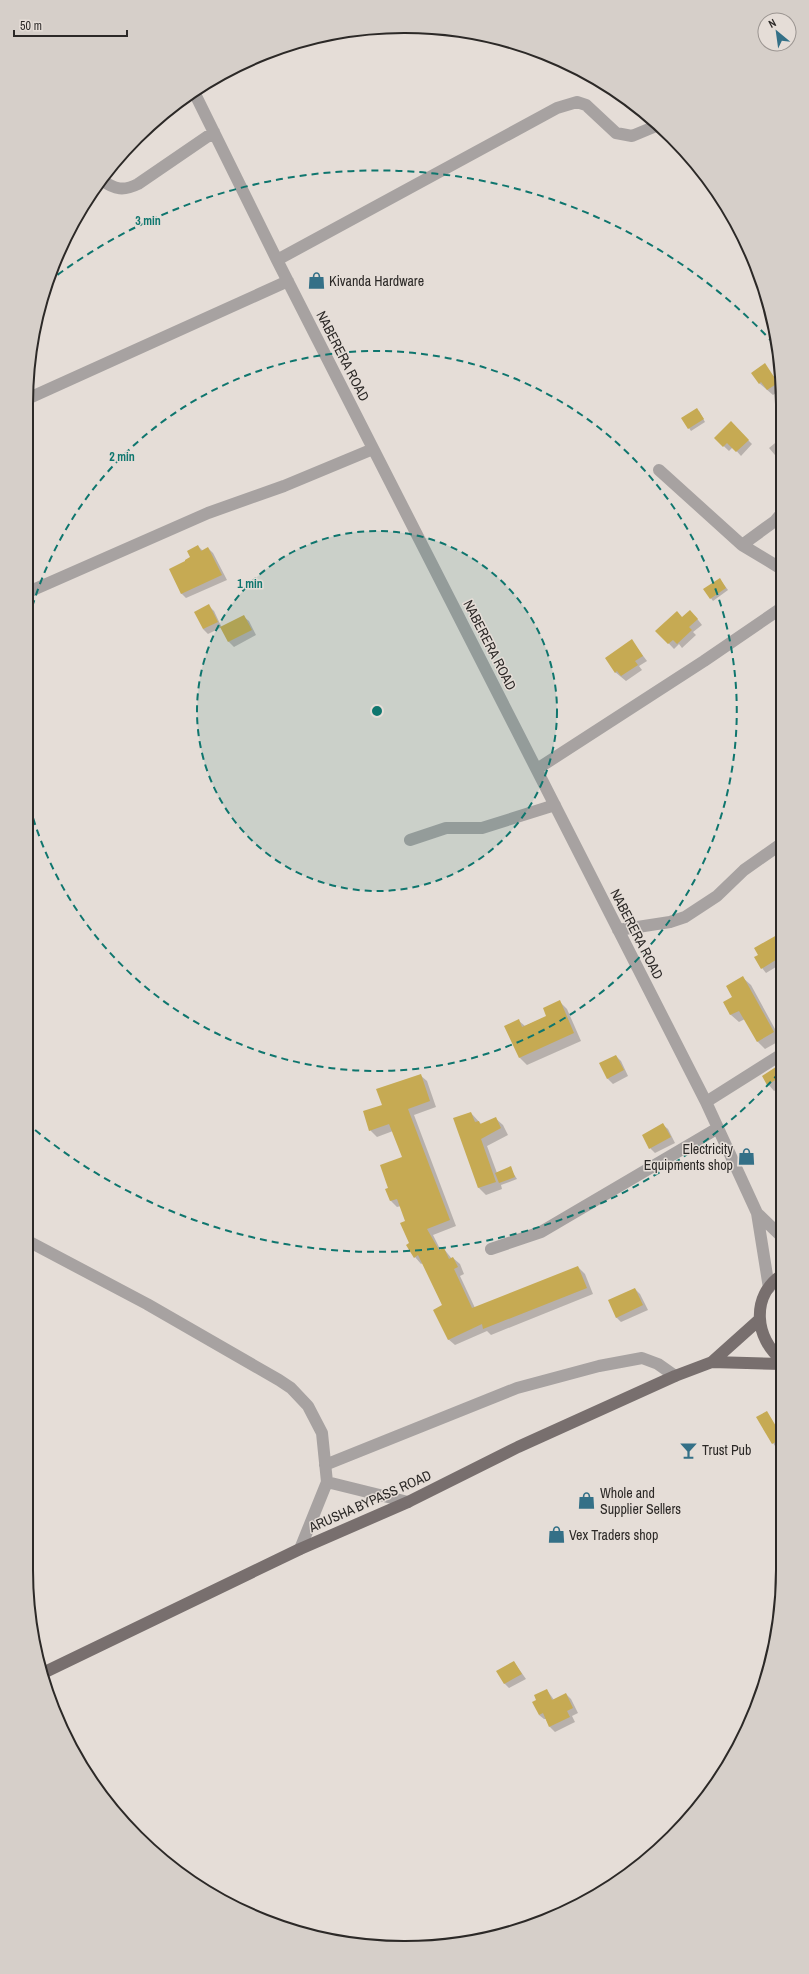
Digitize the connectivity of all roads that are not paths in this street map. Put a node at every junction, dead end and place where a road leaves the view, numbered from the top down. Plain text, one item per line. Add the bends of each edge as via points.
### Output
1 (197, 97) edge
2 (652, 128) edge
3 (214, 132) junction
4 (107, 183) edge
5 (277, 260) junction
6 (288, 281) junction
7 (33, 396) edge
8 (373, 449) junction
9 (659, 470) dead end
10 (776, 520) edge
11 (742, 545) junction
12 (776, 566) edge
13 (33, 590) edge
14 (776, 612) edge
15 (537, 769) junction
16 (554, 805) junction
17 (410, 840) dead end
18 (776, 848) edge
19 (618, 930) junction
20 (776, 1058) edge
21 (706, 1102) junction
22 (718, 1128) junction
23 (757, 1213) junction
24 (776, 1231) edge
25 (33, 1244) edge
26 (491, 1249) dead end
27 (776, 1281) edge
28 (769, 1288) junction
29 (760, 1319) junction
30 (776, 1355) edge
31 (712, 1362) junction
32 (776, 1364) edge
33 (675, 1376) junction
34 (325, 1465) junction
35 (327, 1482) junction
36 (408, 1502) junction
37 (300, 1549) junction
38 (47, 1671) edge

1 - 3 street, NABERERA ROAD
2 - 5 street via 632,136 616,133 586,105 577,102 557,108
3 - 4 street via 128,189 117,189
3 - 5 street, NABERERA ROAD
5 - 6 street, NABERERA ROAD
6 - 7 street
6 - 8 street, NABERERA ROAD
8 - 13 street via 284,486 208,512
8 - 15 street, NABERERA ROAD
9 - 11 street
10 - 11 street
11 - 12 street
14 - 15 street
15 - 16 street, NABERERA ROAD
16 - 17 street via 482,828 446,828
16 - 19 street, NABERERA ROAD
18 - 19 street via 744,870 717,896 686,917
19 - 21 street, NABERERA ROAD
20 - 21 street
21 - 22 street, NABERERA ROAD
22 - 23 street, NABERERA ROAD
22 - 26 street via 541,1232
23 - 24 street, NABERERA ROAD
23 - 28 street, NABERERA ROAD
25 - 34 street via 147,1304 291,1388 308,1406 322,1433
27 - 28 main road
28 - 29 main road via 762,1303
29 - 30 main road via 763,1337
29 - 31 main road, ARUSHA BYPASS ROAD
31 - 32 main road, ARUSHA BYPASS ROAD
31 - 33 main road, ARUSHA BYPASS ROAD
33 - 34 street via 658,1364 642,1358 592,1368 516,1388
33 - 36 main road, ARUSHA BYPASS ROAD
34 - 35 street
35 - 36 street
35 - 37 street
36 - 37 main road, ARUSHA BYPASS ROAD
37 - 38 main road, ARUSHA BYPASS ROAD

